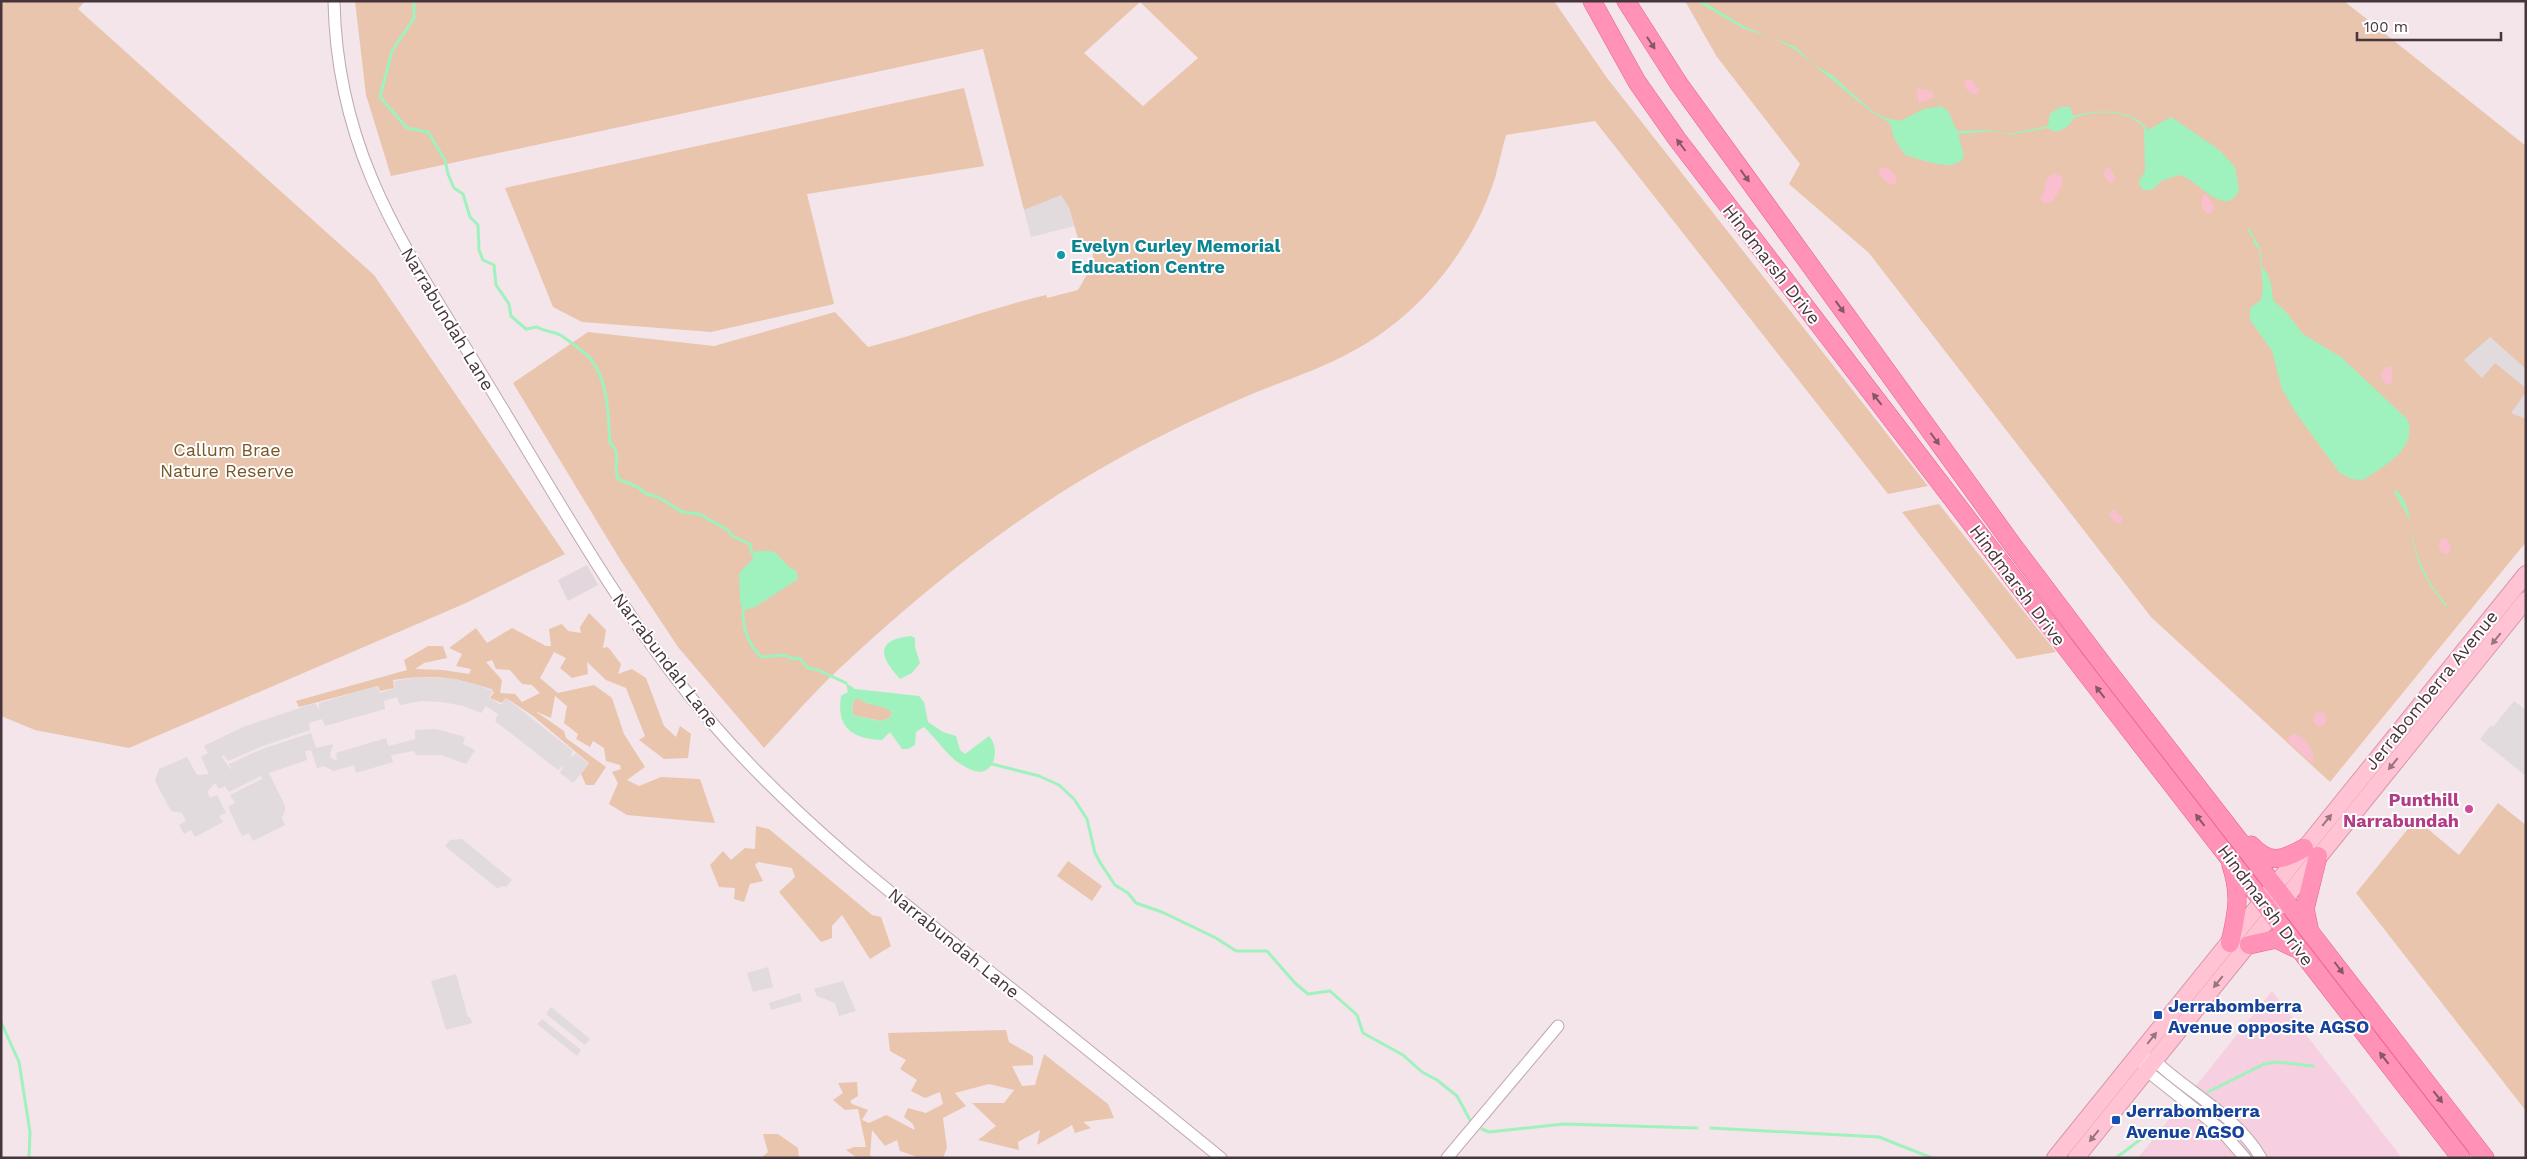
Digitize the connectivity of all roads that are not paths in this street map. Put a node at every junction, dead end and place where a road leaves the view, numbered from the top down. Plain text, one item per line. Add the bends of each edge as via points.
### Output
1 (334, 1) edge
2 (1592, 1) edge
3 (1626, 1) edge
4 (1964, 479) junction
5 (1949, 493) junction
6 (2526, 574) edge
7 (2526, 600) edge
8 (2461, 655) junction
9 (2461, 678) junction
10 (2439, 683) junction
11 (2210, 804) junction
12 (2224, 850) junction
13 (2311, 852) junction
14 (2280, 892) junction
15 (2262, 900) junction
16 (2273, 915) junction
17 (2309, 930) junction
18 (2230, 943) junction
19 (2249, 945) junction
20 (2302, 952) junction
21 (1558, 1026) dead end
22 (2138, 1056) junction
23 (2151, 1066) junction
24 (2126, 1083) junction
25 (1221, 1158) edge
26 (1447, 1158) edge
27 (2055, 1158) edge
28 (2076, 1158) edge
29 (2245, 1158) edge
30 (2260, 1158) edge
31 (2461, 1158) edge
32 (2485, 1158) edge

1 - 25 street, Narrabundah Lane via 339,68 348,114 359,151 385,212 590,554 663,661 741,756 825,838
5 -> 2 main road, Hindmarsh Drive via 1677,139 1637,82
3 -> 4 main road, Hindmarsh Drive via 1679,84
4 - 5 main road
4 - 11 main road, Hindmarsh Drive
12 -> 5 main road, Hindmarsh Drive
6 - 8 main road, Jerrabomberra Avenue
7 -> 9 main road, Jerrabomberra Avenue
8 - 9 main road
8 - 10 main road, Jerrabomberra Avenue
9 - 10 main road
9 -> 13 main road, Jerrabomberra Avenue
13 -> 10 main road, Jerrabomberra Avenue
11 - 13 main road via 2263,856 2272,859
11 - 14 main road, Hindmarsh Drive
12 - 15 main road, Hindmarsh Drive
12 - 18 main road via 2236,880 2238,903
13 - 14 main road, Jerrabomberra Avenue
13 - 17 main road via 2305,909
14 - 15 main road, Jerrabomberra Avenue
14 - 16 main road, Jerrabomberra Avenue
14 - 17 main road, Hindmarsh Drive
15 - 16 main road, Hindmarsh Drive
15 - 18 main road, Jerrabomberra Avenue
16 - 19 main road, Jerrabomberra Avenue
16 - 20 main road, Hindmarsh Drive
17 -> 32 main road, Hindmarsh Drive
22 -> 18 main road, Jerrabomberra Avenue
19 - 20 main road via 2276,939
19 -> 23 main road, Jerrabomberra Avenue
31 -> 20 main road, Hindmarsh Drive
21 - 26 street
22 - 23 street
22 - 24 main road, Jerrabomberra Avenue
23 - 24 main road, Jerrabomberra Avenue
23 - 29 street via 2219,1128
23 - 30 street via 2226,1118
24 - 27 main road, Jerrabomberra Avenue
24 -> 28 main road, Jerrabomberra Avenue

